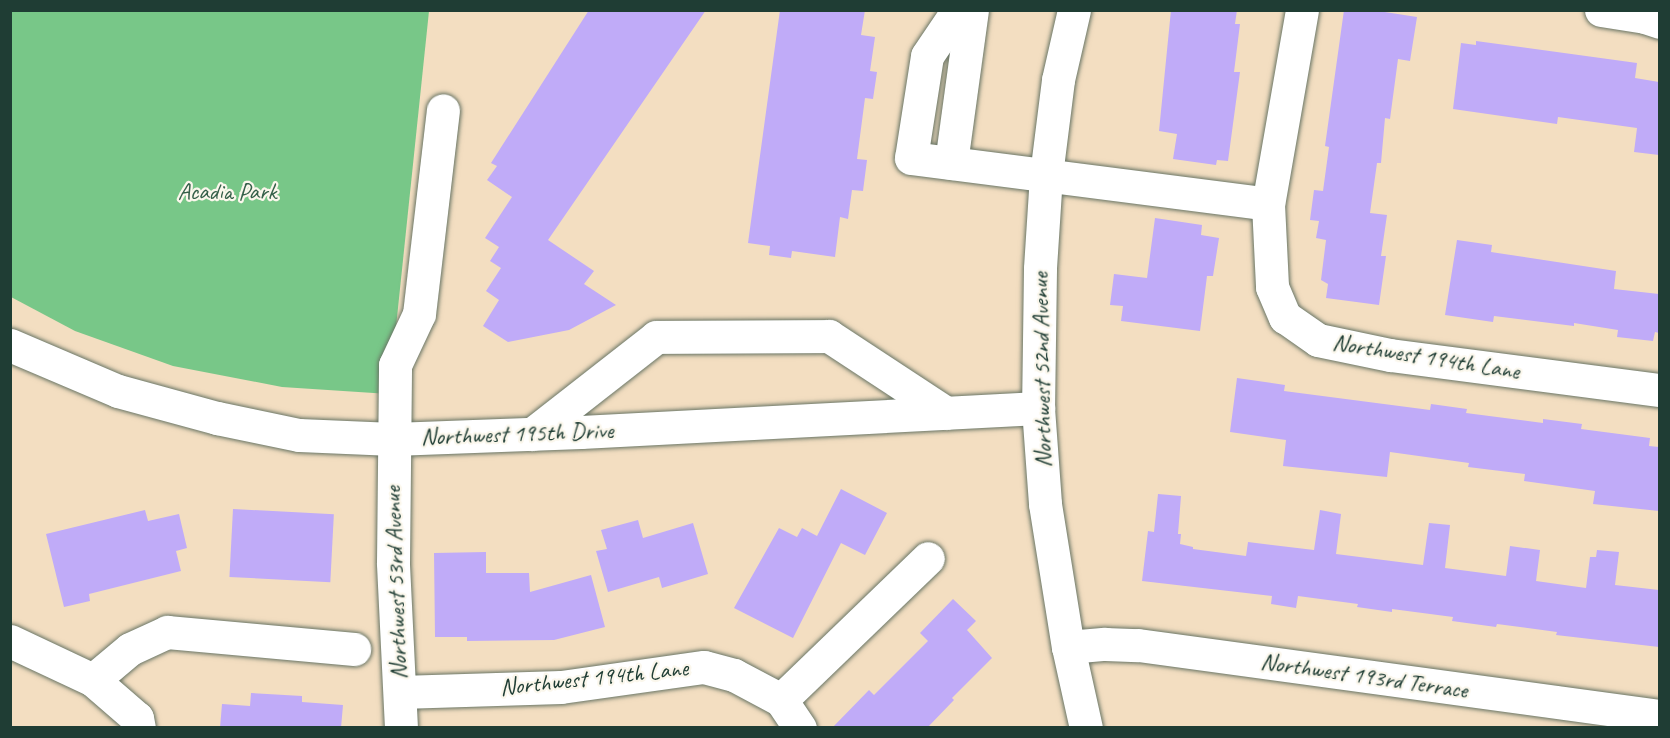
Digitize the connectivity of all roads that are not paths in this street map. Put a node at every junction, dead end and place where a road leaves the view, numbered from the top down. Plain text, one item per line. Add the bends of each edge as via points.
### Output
1 (958, 10) edge
2 (972, 10) edge
3 (1074, 10) edge
4 (1302, 10) edge
5 (1601, 10) edge
6 (1659, 22) edge
7 (443, 110) dead end
8 (951, 163) junction
9 (1046, 175) junction
10 (1268, 204) junction
11 (10, 345) edge
12 (1659, 390) edge
13 (1038, 408) junction
14 (946, 413) junction
15 (532, 434) junction
16 (393, 439) junction
17 (928, 558) dead end
18 (10, 642) edge
19 (1068, 647) junction
20 (354, 649) dead end
21 (93, 680) junction
22 (399, 692) junction
23 (781, 700) junction
24 (1659, 716) edge
25 (1604, 719) edge
26 (139, 728) edge
27 (401, 728) edge
28 (800, 728) edge
29 (1086, 728) edge

1 - 8 street via 927,56 911,158
2 - 8 street
3 - 9 street, Northwest 52nd Avenue via 1058,80
4 - 10 street, Northwest 194th Lane
5 - 6 street
7 - 16 street, Northwest 53rd Avenue via 419,314 395,365
8 - 9 street
9 - 10 street
9 - 13 street, Northwest 52nd Avenue
10 - 12 street, Northwest 194th Lane via 1272,287 1285,317 1318,340 1390,355
11 - 16 street, Northwest 195th Drive via 118,391 217,418 299,435
13 - 14 street, Northwest 195th Drive
13 - 19 street, Northwest 52nd Avenue via 1046,504
14 - 15 street, Northwest 195th Drive
14 - 15 street via 829,336 656,337
15 - 16 street, Northwest 195th Drive
16 - 22 street, Northwest 53rd Avenue
17 - 23 street
18 - 21 street
19 - 25 street, Northwest 193rd Terrace via 1138,645
19 - 29 street, Northwest 52nd Avenue
20 - 21 street via 167,632 129,649
21 - 26 street via 137,718
22 - 23 street, Northwest 194th Lane via 561,687 704,666 734,675
22 - 27 street, Northwest 53rd Avenue
23 - 28 street
24 - 25 street, Northwest 193rd Terrace

